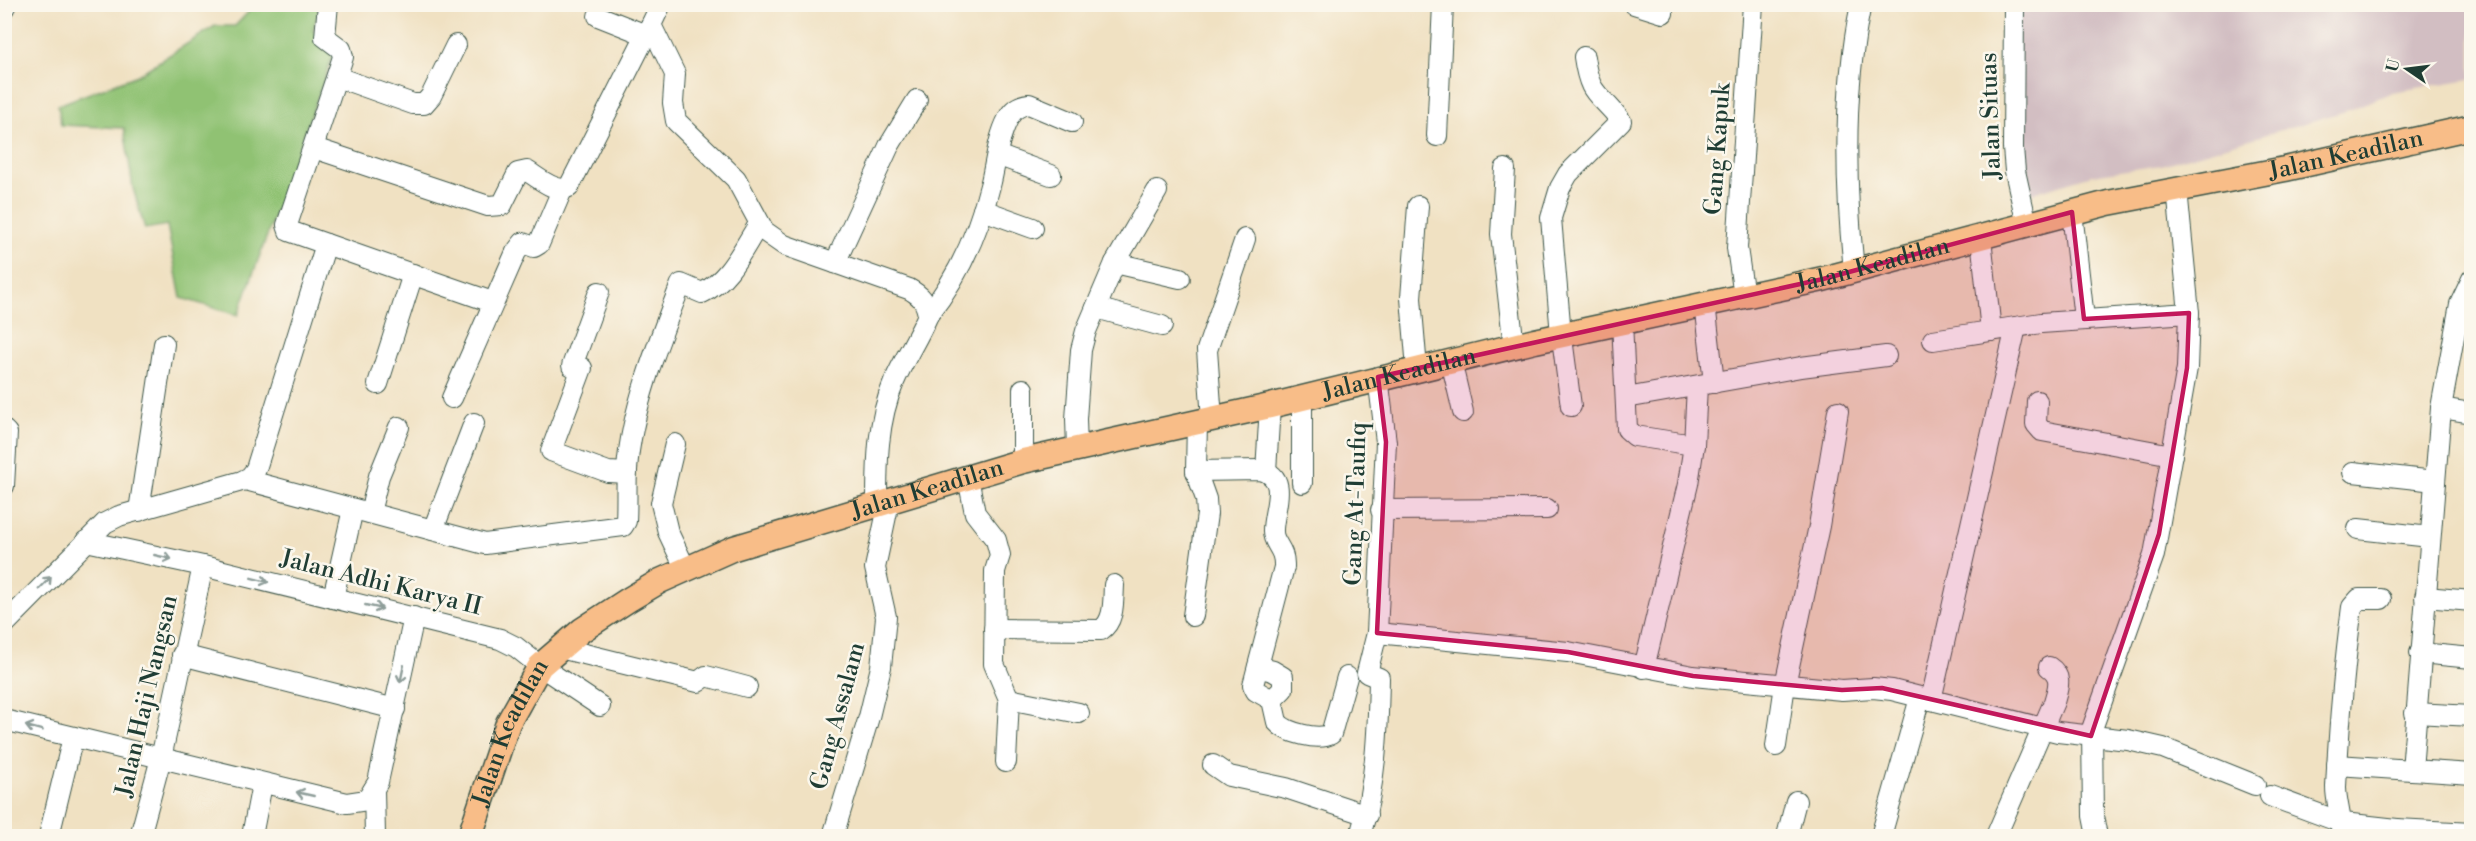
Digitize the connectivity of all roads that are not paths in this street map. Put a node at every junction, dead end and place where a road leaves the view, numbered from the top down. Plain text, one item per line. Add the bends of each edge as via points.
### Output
1 (328, 4) edge
2 (661, 4) edge
3 (1443, 4) edge
4 (1634, 4) edge
5 (1753, 4) edge
6 (2014, 4) edge
7 (1856, 5) edge
8 (1663, 13) dead end
9 (598, 16) dead end
10 (648, 30) junction
11 (456, 45) dead end
12 (1584, 57) dead end
13 (337, 76) junction
14 (917, 100) dead end
15 (1072, 122) dead end
16 (2472, 127) edge
17 (1437, 136) dead end
18 (314, 148) junction
19 (997, 155) junction
20 (1504, 169) dead end
21 (1051, 175) dead end
22 (2177, 189) junction
23 (562, 190) junction
24 (1157, 191) dead end
25 (1419, 206) dead end
26 (2023, 209) junction
27 (984, 210) junction
28 (2072, 212) junction
29 (759, 224) junction
30 (1033, 228) dead end
31 (1981, 238) junction
32 (1245, 239) dead end
33 (326, 244) junction
34 (835, 263) junction
35 (1115, 263) junction
36 (1854, 270) junction
37 (413, 274) junction
38 (1180, 278) dead end
39 (2472, 279) edge
40 (1741, 282) junction
41 (598, 292) dead end
42 (492, 303) junction
43 (1705, 303) junction
44 (1096, 308) junction
45 (2188, 313) junction
46 (928, 315) junction
47 (2084, 319) junction
48 (1622, 321) junction
49 (1162, 326) dead end
50 (2016, 327) junction
51 (1991, 331) junction
52 (1562, 335) junction
53 (1933, 340) dead end
54 (164, 344) dead end
55 (1514, 347) junction
56 (1886, 356) dead end
57 (1450, 361) junction
58 (1416, 363) junction
59 (1378, 377) junction
60 (378, 384) dead end
61 (1706, 384) junction
62 (1023, 389) dead end
63 (1302, 397) junction
64 (452, 398) dead end
65 (1626, 398) junction
66 (2037, 401) dead end
67 (1267, 406) junction
68 (1571, 406) dead end
69 (2441, 408) junction
70 (1838, 411) dead end
71 (1463, 412) dead end
72 (2472, 413) edge
73 (1204, 420) junction
74 (474, 423) dead end
75 (399, 427) dead end
76 (4, 429) edge
77 (1076, 442) junction
78 (675, 444) dead end
79 (1694, 445) junction
80 (2172, 455) junction
81 (1023, 461) junction
82 (1263, 470) junction
83 (1196, 471) junction
84 (2353, 472) dead end
85 (627, 473) junction
86 (968, 478) junction
87 (246, 480) junction
88 (2435, 481) junction
89 (1302, 483) dead end
90 (4, 486) edge
91 (883, 504) junction
92 (1547, 509) dead end
93 (1381, 510) junction
94 (139, 511) junction
95 (362, 511) junction
96 (112, 519) junction
97 (2358, 529) dead end
98 (433, 530) junction
99 (2430, 537) junction
100 (86, 541) junction
101 (131, 550) junction
102 (203, 566) junction
103 (686, 570) junction
104 (1114, 585) dead end
105 (2425, 597) junction
106 (333, 598) junction
107 (2381, 599) dead end
108 (2472, 601) edge
109 (1193, 616) dead end
110 (414, 617) junction
111 (4, 625) edge
112 (994, 628) junction
113 (1377, 633) junction
114 (560, 648) junction
115 (2420, 653) junction
116 (182, 655) junction
117 (2472, 658) edge
118 (540, 666) junction
119 (2049, 667) dead end
120 (1644, 668) junction
121 (1347, 677) dead end
122 (1785, 685) junction
123 (747, 687) dead end
124 (1009, 699) junction
125 (1925, 699) junction
126 (600, 706) dead end
127 (394, 710) junction
128 (1079, 713) dead end
129 (2415, 713) junction
130 (2472, 716) edge
131 (4, 720) edge
132 (2042, 728) junction
133 (2091, 736) junction
134 (73, 737) junction
135 (1776, 746) dead end
136 (161, 758) junction
137 (1006, 762) dead end
138 (1213, 765) dead end
139 (2337, 765) junction
140 (2412, 770) junction
141 (2472, 774) edge
142 (262, 784) junction
143 (375, 789) junction
144 (1796, 801) dead end
145 (1367, 815) junction
146 (2342, 830) edge
147 (2396, 833) edge
148 (2461, 834) edge
149 (49, 837) edge
150 (140, 837) edge
151 (252, 837) edge
152 (375, 837) edge
153 (470, 837) edge
154 (833, 837) edge
155 (1360, 837) edge
156 (1787, 837) edge
157 (1881, 837) edge
158 (1996, 837) edge
159 (2097, 837) edge

1 - 13 street via 326,37 343,53
2 - 10 street
3 - 17 street
4 - 8 street
5 - 40 street, Gang Kapuk via 1738,226
6 - 26 street, Jalan Situas via 2013,148
7 - 36 street via 1850,107 1850,238
9 - 10 street
10 - 23 street via 569,187
10 - 29 street via 675,74 676,121 736,179
11 - 13 street via 424,104 413,104
12 - 52 street via 1592,90 1621,121 1568,174 1555,202 1551,239
13 - 18 street
14 - 34 street via 889,146
15 - 19 street, Gang Assalam via 1040,107 1022,104 1008,118
16 - 22 main road, Jalan Keadilan
18 - 23 street via 488,206 502,205 522,171
18 - 33 street via 287,228
19 - 21 street
19 - 27 street, Gang Assalam
20 - 55 street via 1501,234
22 - 28 main road, Jalan Keadilan
22 - 45 street
23 - 42 street via 544,237 534,247 520,245
24 - 35 street
25 - 58 street via 1410,298
26 - 28 main road, Jalan Keadilan
26 - 31 main road, Jalan Keadilan
27 - 30 street
27 - 46 street, Gang Assalam via 964,262
28 - 47 street
29 - 34 street via 784,245
29 - 85 street via 714,288 702,293 681,284 648,374
31 - 36 main road, Jalan Keadilan
31 - 51 street
32 - 73 street via 1207,350
33 - 37 street
33 - 87 street via 258,461
34 - 46 street via 909,289 924,300
35 - 38 street
35 - 44 street
36 - 40 main road, Jalan Keadilan
37 - 42 street
37 - 60 street
39 - 69 street via 2460,304
40 - 43 main road, Jalan Keadilan
41 - 85 street via 572,366 582,368 551,451 608,472
42 - 64 street
43 - 48 main road, Jalan Keadilan
43 - 61 street
44 - 49 street
44 - 77 street via 1082,350
45 - 47 street
45 - 80 street via 2187,369
46 - 91 street, Gang Assalam via 893,384 884,416 879,448
47 - 50 street
48 - 52 main road, Jalan Keadilan
48 - 65 street
50 - 51 street
50 - 125 street
51 - 53 street
52 - 55 main road, Jalan Keadilan
52 - 68 street
54 - 94 street
55 - 57 main road, Jalan Keadilan
56 - 61 street
57 - 58 main road, Jalan Keadilan
57 - 71 street
58 - 59 main road, Jalan Keadilan
59 - 63 main road, Jalan Keadilan
59 - 93 street, Gang At-Taufiq via 1386,442
61 - 65 street
61 - 79 street
62 - 81 street
63 - 67 main road, Jalan Keadilan
63 - 89 street
65 - 79 street via 1627,429 1631,434
66 - 80 street via 2036,424 2042,431
67 - 73 main road, Jalan Keadilan
67 - 82 street
69 - 72 street
69 - 88 street
70 - 122 street via 1819,526
73 - 77 main road, Jalan Keadilan
73 - 83 street
74 - 98 street
75 - 95 street
76 - 90 street
77 - 81 main road, Jalan Keadilan
78 - 103 street via 662,503 668,532
79 - 120 street via 1675,547
80 - 133 street via 2154,555
81 - 86 main road, Jalan Keadilan
82 - 83 street
82 - 121 street via 1279,492 1273,533 1284,553 1284,567 1258,667 1284,677 1283,689 1272,700 1277,722 1283,728 1328,737
83 - 109 street via 1206,500 1206,514
84 - 88 street
85 - 98 street via 623,526 495,544
86 - 91 main road, Jalan Keadilan
86 - 112 street via 975,513 996,540 1000,555 995,572
87 - 94 street
87 - 95 street
88 - 99 street
91 - 103 main road, Jalan Keadilan via 778,533
91 - 154 street, Gang Assalam via 875,568 886,617 881,667
92 - 93 street
93 - 113 street, Gang At-Taufiq
94 - 96 street
95 - 98 street
95 - 106 street
96 - 100 street
96 - 101 street
97 - 99 street
99 - 105 street
100 - 101 street, Jalan Adhi Karya II
111 -> 100 street
101 -> 102 street, Jalan Adhi Karya II
102 -> 106 street, Jalan Adhi Karya II
102 - 116 street, Jalan Haji Nangsan
103 - 114 main road, Jalan Keadilan via 619,605
104 - 112 street via 1111,617 1108,626 1101,630
105 - 108 street
105 - 115 street
106 -> 110 street, Jalan Adhi Karya II
107 - 139 street via 2360,599 2352,607
110 - 118 street, Jalan Adhi Karya II via 507,641
110 -> 127 street
112 - 124 street via 994,664
113 - 120 street via 1553,650
113 - 145 street, Gang At-Taufiq via 1367,673 1379,678 1374,774
114 - 118 main road, Jalan Keadilan
114 - 123 street via 693,681 706,676
115 - 117 street
115 - 129 street
116 - 127 street
116 - 136 street, Jalan Haji Nangsan
118 - 126 street, Jalan Adhi Karya II
118 - 153 main road, Jalan Keadilan via 508,723
119 - 132 street via 2057,672 2058,689
120 - 122 street
122 - 125 street via 1842,690 1882,688
122 - 135 street
124 - 128 street
124 - 137 street
125 - 132 street
125 - 157 street
127 - 143 street
129 - 130 street
129 - 140 street
134 -> 131 street
132 - 133 street
132 - 158 street
133 - 146 street via 2163,748 2262,790
133 - 159 street
134 - 136 street
134 - 149 street
136 - 142 street
136 - 150 street, Jalan Haji Nangsan
138 - 145 street via 1229,776 1286,788
139 - 140 street
139 - 146 street via 2336,796
140 - 141 street
143 -> 142 street via 367,800 347,803
142 - 151 street
143 - 152 street
144 - 156 street
145 - 155 street
146 - 147 street
147 - 148 street

